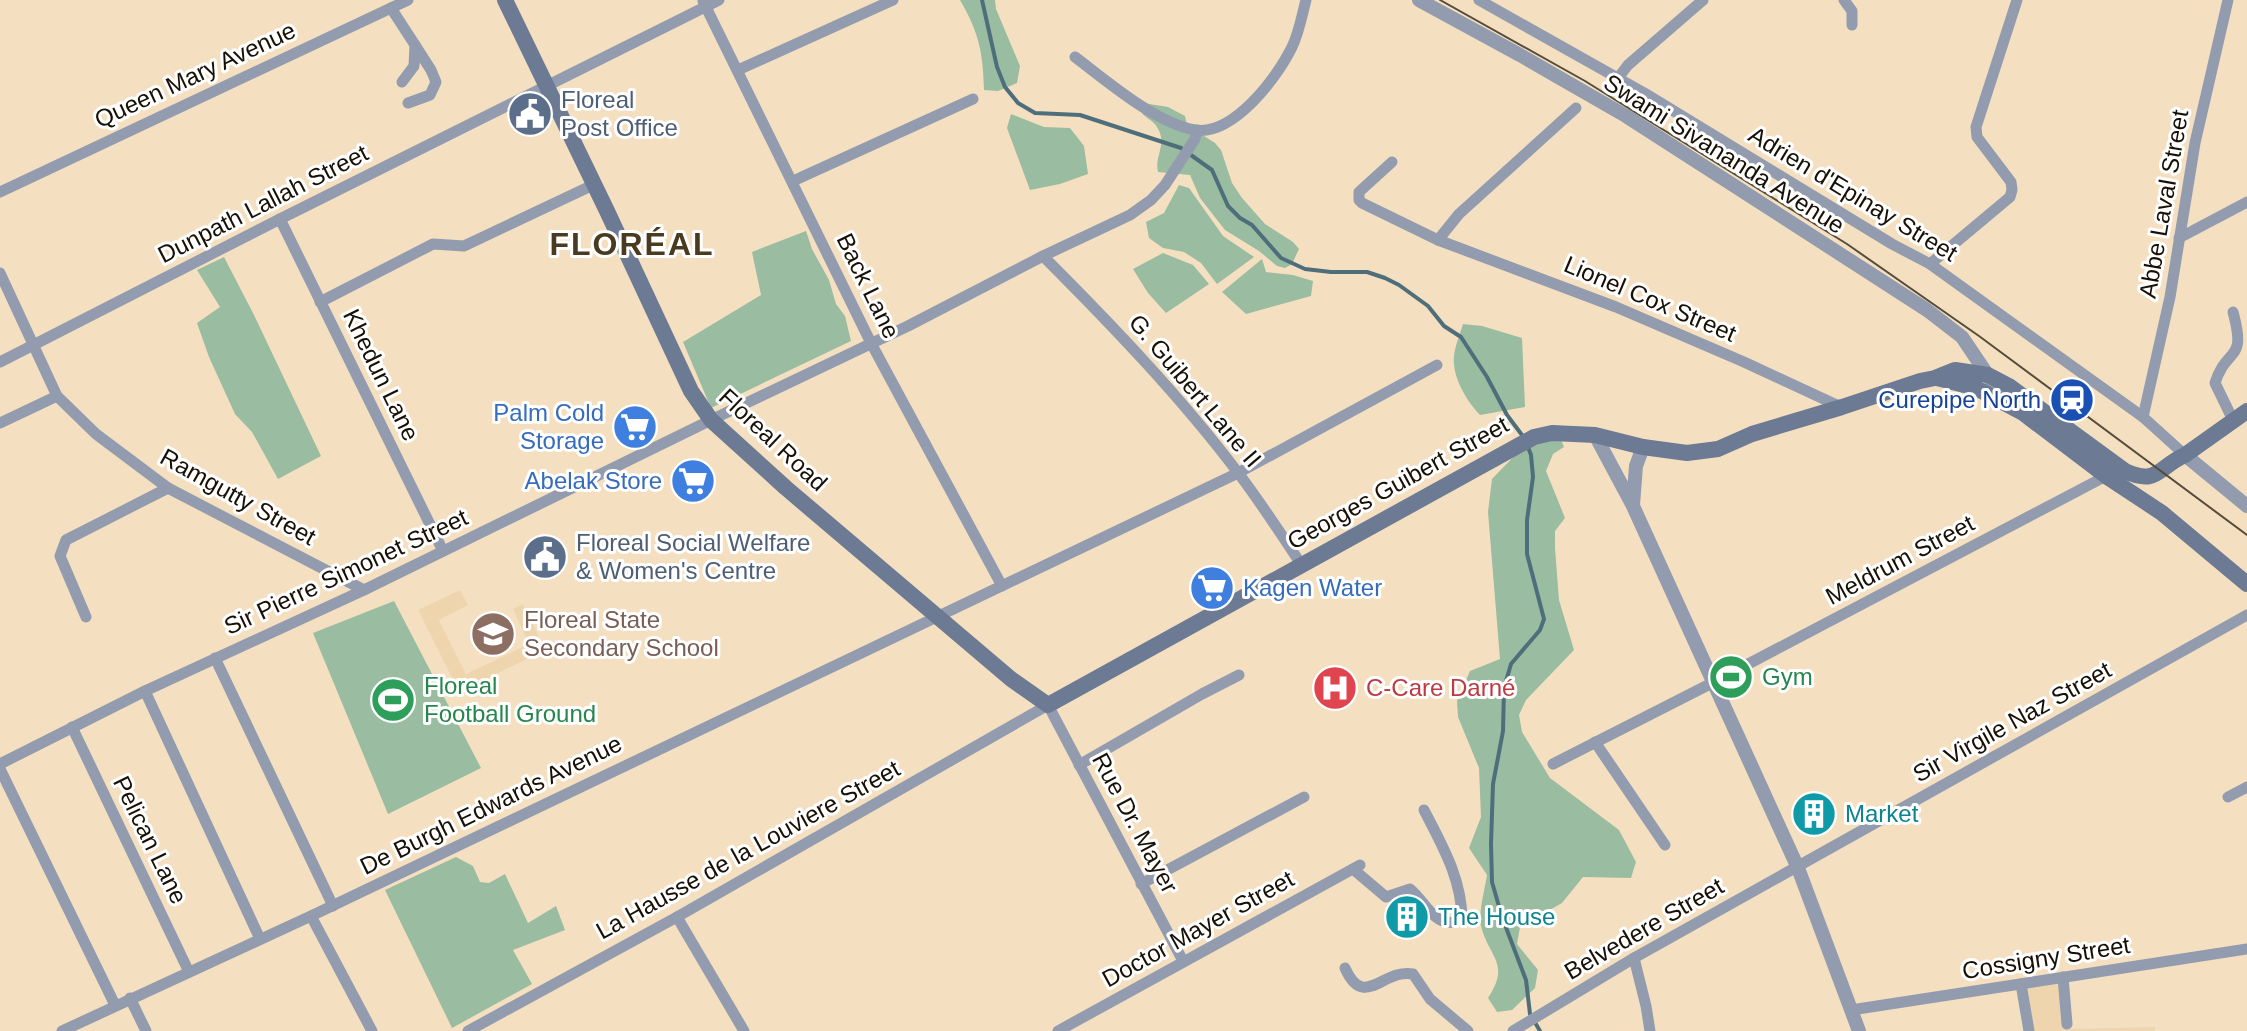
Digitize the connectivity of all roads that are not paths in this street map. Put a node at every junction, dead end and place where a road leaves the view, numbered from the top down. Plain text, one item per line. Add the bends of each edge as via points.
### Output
1 (408, 0) edge
2 (505, 0) edge
3 (719, 0) edge
4 (893, 0) edge
5 (1306, 0) edge
6 (1419, 0) edge
7 (1479, 0) edge
8 (1703, 0) edge
9 (1844, 0) edge
10 (2017, 0) edge
11 (2228, 0) edge
12 (705, 3) edge
13 (391, 8) junction
14 (1852, 25) dead end
15 (415, 45) junction
16 (1075, 57) dead end
17 (738, 70) junction
18 (1618, 78) junction
19 (402, 82) dead end
20 (546, 88) junction
21 (973, 99) dead end
22 (408, 103) dead end
23 (1576, 108) dead end
24 (1196, 134) junction
25 (1392, 162) dead end
26 (793, 181) junction
27 (593, 185) junction
28 (0, 192) edge
29 (2247, 202) edge
30 (280, 219) junction
31 (2179, 238) junction
32 (1438, 240) junction
33 (1043, 256) junction
34 (1930, 264) junction
35 (0, 273) edge
36 (320, 302) junction
37 (2233, 312) dead end
38 (871, 343) junction
39 (34, 345) junction
40 (1971, 348) junction
41 (0, 362) edge
42 (1437, 365) dead end
43 (1955, 370) junction
44 (1988, 375) junction
45 (1935, 378) junction
46 (57, 396) junction
47 (1842, 407) junction
48 (2023, 413) junction
49 (2240, 416) edge
50 (2143, 417) junction
51 (711, 420) junction
52 (0, 423) edge
53 (1595, 435) junction
54 (1643, 447) junction
55 (2185, 455) junction
56 (1238, 473) junction
57 (2106, 476) junction
58 (168, 488) junction
59 (1633, 506) junction
60 (2247, 506) edge
61 (443, 551) junction
62 (1301, 564) junction
63 (2247, 584) edge
64 (1002, 586) junction
65 (364, 590) junction
66 (2247, 615) edge
67 (937, 616) junction
68 (86, 617) dead end
69 (215, 658) junction
70 (1239, 675) dead end
71 (1714, 682) junction
72 (145, 691) junction
73 (1048, 705) junction
74 (72, 727) junction
75 (1595, 742) junction
76 (1553, 764) dead end
77 (1079, 765) junction
78 (0, 766) edge
79 (2247, 787) edge
80 (1304, 797) dead end
81 (2228, 797) dead end
82 (1424, 810) dead end
83 (1665, 845) dead end
84 (1798, 868) junction
85 (1141, 884) junction
86 (333, 906) junction
87 (311, 916) junction
88 (677, 917) junction
89 (260, 939) junction
90 (2247, 949) edge
91 (1634, 958) junction
92 (1183, 961) junction
93 (1345, 968) dead end
94 (189, 972) junction
95 (2063, 977) junction
96 (2021, 984) junction
97 (130, 998) junction
98 (115, 1005) junction
99 (1851, 1010) junction
100 (2067, 1024) dead end
101 (62, 1031) edge
102 (146, 1031) edge
103 (372, 1031) edge
104 (468, 1031) edge
105 (744, 1031) edge
106 (1058, 1031) edge
107 (1468, 1031) edge
108 (1513, 1031) edge
109 (1650, 1031) edge
110 (1859, 1031) edge
111 (2029, 1031) edge

1 - 13 street, Queen Mary Avenue
2 - 20 main road, Floreal Road
3 - 12 street, Dunpath Lallah Street
4 - 17 street
5 - 24 street via 1292,46 1256,98 1228,123
6 - 40 street, Swami Sivananda Avenue via 1688,154 1927,310
7 - 18 street, Adrien d'Epinay Street
8 - 18 street
9 - 14 street via 1852,11
10 - 34 street via 1976,127 1977,137 2011,182 2010,197
11 - 31 street, Abbe Laval Street
12 - 17 street, Back Lane
12 - 20 street, Dunpath Lallah Street
13 - 15 street
13 - 28 street, Queen Mary Avenue
15 - 19 street via 414,66
15 - 22 street via 436,82 430,95
16 - 24 street via 1131,99
17 - 26 street, Back Lane
18 - 34 street, Adrien d'Epinay Street
20 - 27 main road, Floreal Road
20 - 30 street, Dunpath Lallah Street
21 - 26 street
23 - 32 street via 1459,214
24 - 33 street, Sir Pierre Simonet Street via 1151,200
25 - 32 street, Lionel Cox Street via 1359,192 1359,200
26 - 38 street, Back Lane
27 - 36 street via 464,246 433,244
27 - 51 main road, Floreal Road via 691,391
29 - 31 street
30 - 36 street, Khedun Lane
30 - 39 street, Dunpath Lallah Street
31 - 50 street, Abbe Laval Street
32 - 47 street, Lionel Cox Street via 1616,307
33 - 38 street, Sir Pierre Simonet Street
33 - 56 street, G. Guibert Lane II
34 - 50 street, Adrien d'Epinay Street
35 - 39 street
36 - 61 street, Khedun Lane
37 - 49 street via 2242,344 2215,383
38 - 51 street, Sir Pierre Simonet Street
38 - 64 street, Back Lane
39 - 41 street, Dunpath Lallah Street
39 - 46 street
40 - 43 street
40 - 44 street, Swami Sivananda Avenue
42 - 56 street, De Burgh Edwards Avenue
43 - 44 main road
43 - 45 main road, Georges Guibert Street
44 - 48 street, Swami Sivananda Avenue
44 - 55 main road via 2139,477 2148,478
45 - 47 main road, Georges Guibert Street
45 - 48 main road, Georges Guibert Street via 1976,388
46 - 52 street
46 - 58 street, Ramgutty Street via 96,434
47 - 54 main road, Georges Guibert Street via 1718,449 1687,453
48 - 57 main road, Georges Guibert Street
49 - 55 main road
50 - 55 street, Adrien d'Epinay Street
51 - 61 street, Sir Pierre Simonet Street
51 - 67 main road, Floreal Road
53 - 54 main road, Georges Guibert Street
53 - 59 street
53 - 62 main road, Georges Guibert Street via 1534,437
54 - 59 street
55 - 60 street
56 - 62 street, G. Guibert Lane II
56 - 64 street, De Burgh Edwards Avenue
57 - 63 main road, Georges Guibert Street via 2162,513
57 - 71 street, Meldrum Street
58 - 65 street, Ramgutty Street
58 - 68 street via 66,540 60,556
59 - 71 street
61 - 65 street, Sir Pierre Simonet Street
62 - 73 main road, Georges Guibert Street
64 - 67 street, De Burgh Edwards Avenue
65 - 69 street, Sir Pierre Simonet Street
66 - 84 street, Sir Virgile Naz Street
67 - 73 main road, Floreal Road
67 - 86 street, De Burgh Edwards Avenue
69 - 72 street, Sir Pierre Simonet Street
69 - 86 street
70 - 77 street
71 - 75 street, Meldrum Street
71 - 84 street
72 - 74 street, Sir Pierre Simonet Street
72 - 89 street
73 - 77 street, Rue Dr. Mayer
73 - 88 street, La Hausse de la Louviere Street
74 - 78 street, Sir Pierre Simonet Street
74 - 94 street, Pelican Lane
75 - 76 street, Meldrum Street
75 - 83 street
77 - 85 street, Rue Dr. Mayer
78 - 98 street
79 - 81 street
80 - 85 street
82 - 92 street, Doctor Mayer Street via 1457,883 1462,920 1439,920 1410,889 1386,897 1357,867
84 - 91 street, Belvedere Street
84 - 99 street
85 - 92 street, Rue Dr. Mayer
86 - 87 street, De Burgh Edwards Avenue
87 - 89 street, De Burgh Edwards Avenue
87 - 103 street
88 - 104 street, La Hausse de la Louviere Street
88 - 105 street
89 - 94 street, De Burgh Edwards Avenue
90 - 95 street, Cossigny Street
91 - 108 street, Belvedere Street
91 - 109 street
92 - 106 street, Doctor Mayer Street
93 - 107 street via 1358,987 1368,989 1403,972 1413,974 1430,999
94 - 97 street, De Burgh Edwards Avenue
95 - 96 street, Cossigny Street
95 - 100 street
96 - 99 street, Cossigny Street
96 - 111 street
97 - 98 street, De Burgh Edwards Avenue
97 - 102 street
98 - 101 street, De Burgh Edwards Avenue
99 - 110 street

